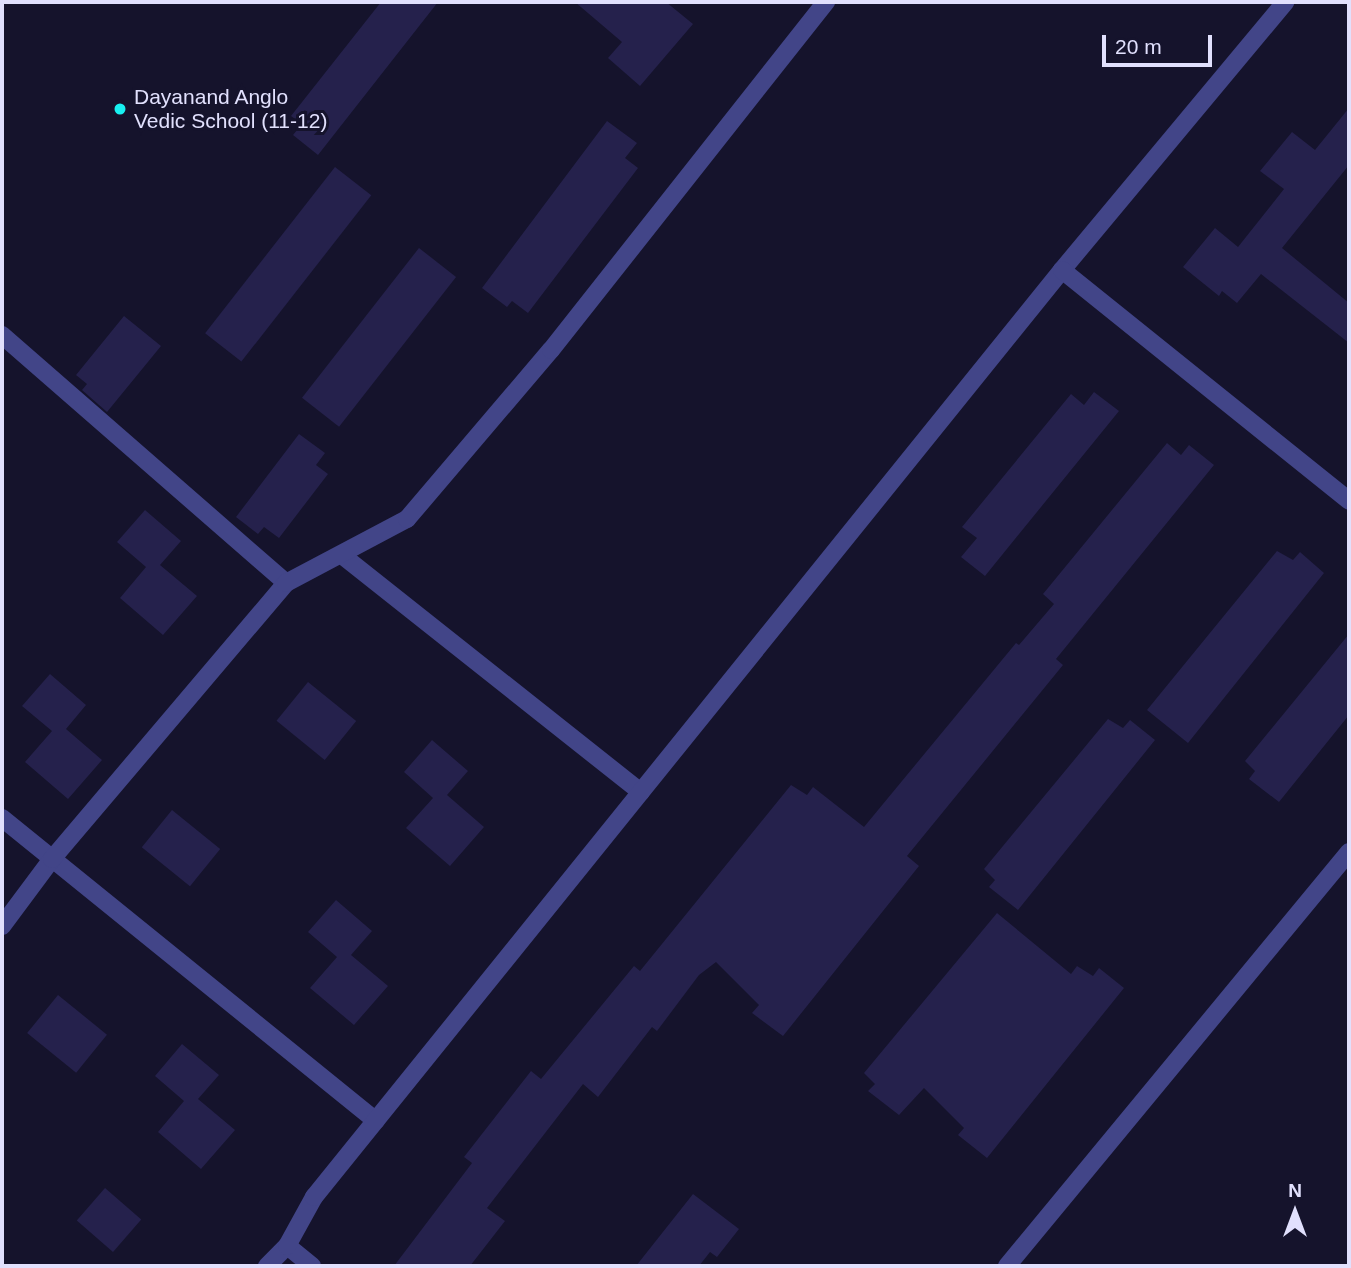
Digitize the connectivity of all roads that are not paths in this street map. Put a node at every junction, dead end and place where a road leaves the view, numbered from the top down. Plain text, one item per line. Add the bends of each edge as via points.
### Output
1 (826, 2) edge
2 (1285, 2) edge
3 (1062, 270) junction
4 (2, 335) edge
5 (1349, 501) edge
6 (343, 556) junction
7 (286, 583) junction
8 (641, 792) junction
9 (2, 818) edge
10 (1349, 852) edge
11 (52, 859) junction
12 (2, 926) edge
13 (376, 1121) junction
14 (287, 1246) junction
15 (267, 1266) edge
16 (312, 1266) edge
17 (1007, 1266) edge

1 - 6 street via 551,350 407,519
2 - 3 street
3 - 5 street
3 - 8 street
4 - 7 street
6 - 7 street
6 - 8 street
7 - 11 street
8 - 13 street
9 - 11 street
10 - 17 street
11 - 12 street
11 - 13 street
13 - 14 street via 314,1197
14 - 15 street
14 - 16 street

